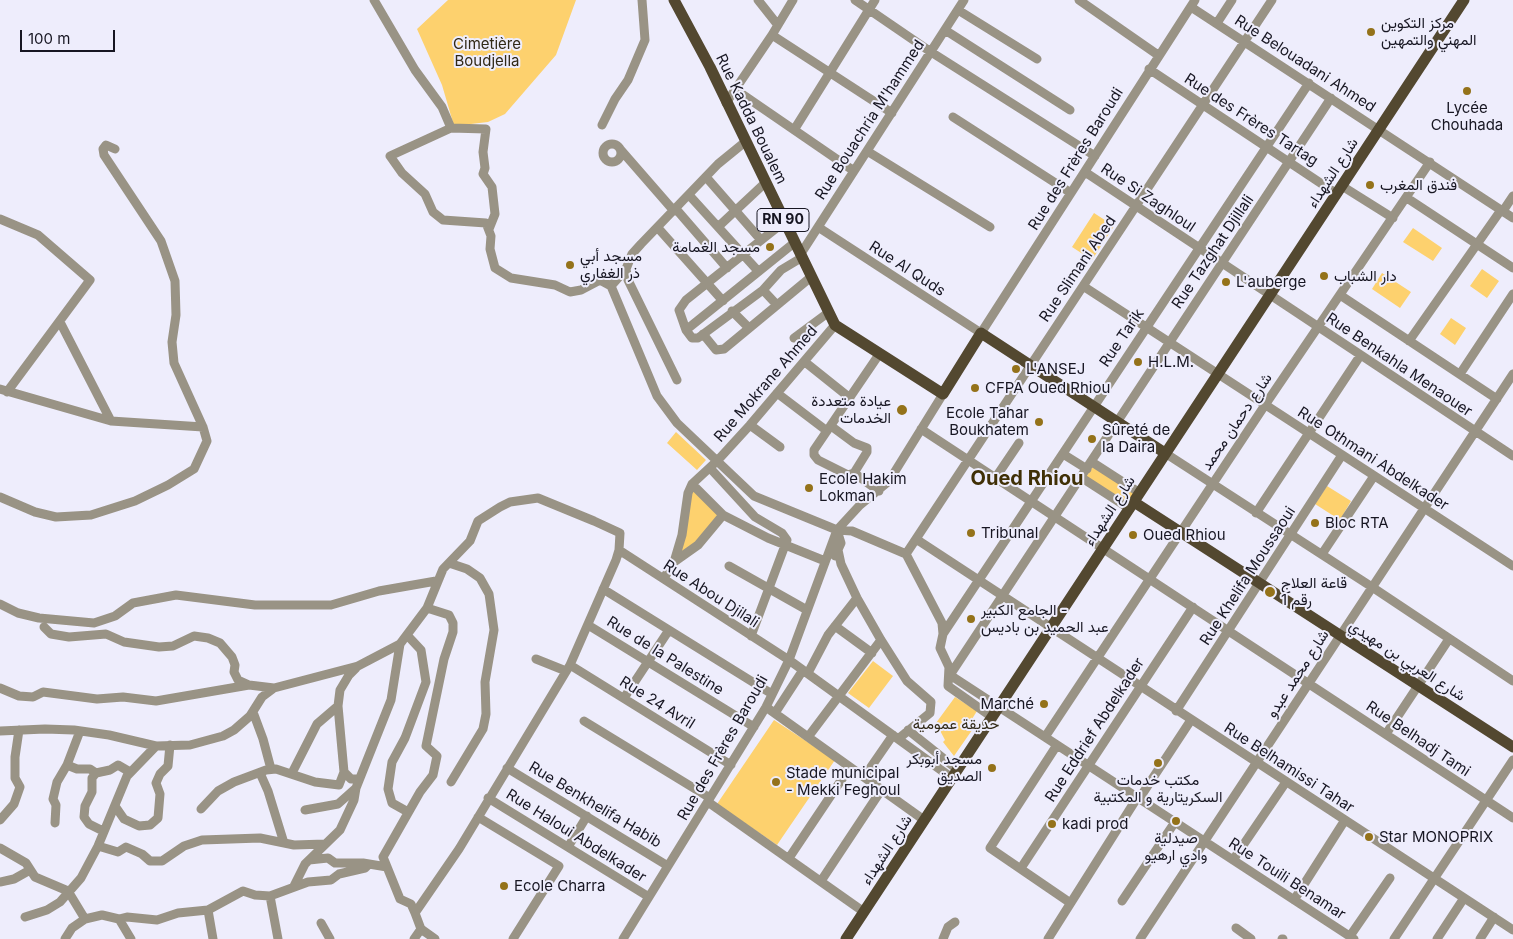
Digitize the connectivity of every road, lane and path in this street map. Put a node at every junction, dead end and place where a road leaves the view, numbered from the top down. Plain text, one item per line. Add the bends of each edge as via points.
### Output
1 (374, 0) edge
2 (642, 0) edge
3 (674, 0) edge
4 (758, 0) edge
5 (793, 0) edge
6 (855, 0) edge
7 (876, 0) edge
8 (964, 0) edge
9 (1079, 0) edge
10 (1232, 0) edge
11 (1272, 0) edge
12 (1464, 0) edge
13 (1193, 3) edge
14 (869, 10) junction
15 (958, 10) junction
16 (1217, 23) junction
17 (777, 24) junction
18 (944, 30) junction
19 (772, 35) junction
20 (1245, 41) junction
21 (931, 52) junction
22 (1158, 55) junction
23 (1036, 59) dead end
24 (1149, 69) junction
25 (830, 74) junction
26 (1309, 83) junction
27 (736, 90) junction
28 (1331, 98) junction
29 (726, 103) junction
30 (1203, 105) junction
31 (1070, 110) dead end
32 (892, 113) junction
33 (954, 118) dead end
34 (602, 124) dead end
35 (451, 128) junction
36 (1379, 129) junction
37 (794, 130) junction
38 (745, 142) junction
39 (1266, 146) junction
40 (115, 149) dead end
41 (620, 149) dead end
42 (867, 151) junction
43 (1095, 156) junction
44 (1290, 161) junction
45 (1430, 162) junction
46 (854, 171) junction
47 (1085, 172) junction
48 (706, 176) junction
49 (765, 183) junction
50 (1340, 190) junction
51 (1071, 193) junction
52 (690, 195) junction
53 (1513, 196) edge
54 (1407, 198) junction
55 (1136, 206) junction
56 (675, 210) junction
57 (1502, 210) junction
58 (737, 212) junction
59 (1394, 218) junction
60 (1513, 218) edge
61 (0, 219) edge
62 (784, 222) junction
63 (719, 226) junction
64 (990, 227) dead end
65 (658, 228) junction
66 (818, 228) junction
67 (490, 229) junction
68 (761, 240) junction
69 (794, 243) junction
70 (1475, 244) junction
71 (1199, 248) junction
72 (744, 256) junction
73 (801, 257) junction
74 (1223, 263) junction
75 (727, 268) junction
76 (1513, 268) edge
77 (626, 269) junction
78 (758, 271) junction
79 (811, 278) junction
80 (708, 284) junction
81 (611, 286) junction
82 (1083, 286) junction
83 (763, 290) junction
84 (1513, 294) edge
85 (1271, 295) junction
86 (1340, 295) junction
87 (723, 301) junction
88 (777, 305) junction
89 (732, 311) junction
90 (829, 312) junction
91 (60, 322) junction
92 (835, 325) junction
93 (1146, 327) junction
94 (749, 328) junction
95 (1317, 328) junction
96 (686, 330) junction
97 (981, 333) junction
98 (704, 334) junction
99 (794, 338) dead end
100 (1409, 341) junction
101 (1169, 342) junction
102 (880, 353) junction
103 (1360, 356) junction
104 (805, 362) junction
105 (1031, 365) junction
106 (1218, 374) junction
107 (1460, 374) junction
108 (1513, 374) edge
109 (677, 380) dead end
110 (4, 390) edge
111 (777, 393) junction
112 (943, 394) junction
113 (850, 398) junction
114 (1497, 398) junction
115 (1265, 405) junction
116 (1094, 406) junction
117 (112, 421) junction
118 (1118, 422) junction
119 (750, 425) junction
120 (203, 427) junction
121 (829, 429) junction
122 (921, 429) junction
123 (1474, 431) junction
124 (1307, 433) junction
125 (1018, 443) dead end
126 (780, 447) dead end
127 (1165, 453) junction
128 (1064, 454) junction
129 (1342, 455) junction
130 (1513, 456) edge
131 (968, 459) junction
132 (718, 460) junction
133 (1090, 466) junction
134 (710, 468) junction
135 (854, 473) junction
136 (1374, 476) junction
137 (996, 477) junction
138 (1082, 478) junction
139 (692, 484) junction
140 (1212, 485) junction
141 (879, 491) junction
142 (754, 496) junction
143 (0, 497) edge
144 (1032, 501) junction
145 (1134, 501) junction
146 (746, 506) junction
147 (1423, 508) junction
148 (1256, 513) junction
149 (723, 515) junction
150 (755, 517) junction
151 (1056, 517) junction
152 (746, 527) junction
153 (837, 530) junction
154 (1181, 532) junction
155 (1291, 535) junction
156 (916, 539) junction
157 (786, 545) junction
158 (1104, 548) junction
159 (619, 550) junction
160 (838, 550) junction
161 (906, 554) junction
162 (1322, 554) junction
163 (825, 561) junction
164 (674, 562) junction
165 (449, 563) junction
166 (729, 566) dead end
167 (1513, 566) edge
168 (664, 578) junction
169 (1150, 579) junction
170 (980, 580) junction
171 (436, 581) junction
172 (1261, 584) junction
173 (1372, 587) junction
174 (769, 588) junction
175 (603, 589) junction
176 (1004, 596) junction
177 (857, 598) junction
178 (0, 604) edge
179 (1192, 607) junction
180 (427, 608) junction
181 (807, 610) junction
182 (588, 624) junction
183 (835, 626) junction
184 (1052, 626) junction
185 (44, 627) dead end
186 (669, 630) junction
187 (1229, 631) junction
188 (943, 634) junction
189 (407, 635) junction
190 (1340, 635) junction
191 (751, 636) junction
192 (1449, 639) junction
193 (881, 640) junction
194 (400, 644) junction
195 (872, 653) junction
196 (1098, 658) junction
197 (536, 659) dead end
198 (789, 660) junction
199 (648, 661) junction
200 (358, 666) junction
201 (568, 668) junction
202 (805, 672) junction
203 (950, 675) junction
204 (1513, 681) edge
205 (1308, 683) junction
206 (249, 685) junction
207 (1418, 686) junction
208 (1140, 687) junction
209 (0, 688) edge
210 (274, 688) junction
211 (772, 694) junction
212 (838, 696) junction
213 (624, 698) junction
214 (338, 706) junction
215 (766, 707) junction
216 (1176, 711) junction
217 (253, 712) junction
218 (996, 712) junction
219 (775, 713) junction
220 (1191, 720) junction
221 (584, 721) dead end
222 (754, 727) junction
223 (19, 730) junction
224 (908, 730) junction
225 (0, 731) edge
226 (80, 731) junction
227 (1386, 734) junction
228 (808, 737) junction
229 (896, 737) junction
230 (1045, 737) junction
231 (170, 745) junction
232 (1057, 745) junction
233 (156, 746) junction
234 (1513, 747) edge
235 (1513, 760) edge
236 (1256, 762) junction
237 (67, 765) junction
238 (731, 765) junction
239 (1088, 766) junction
240 (850, 767) junction
241 (507, 768) junction
242 (271, 770) junction
243 (130, 772) junction
244 (344, 772) junction
245 (96, 773) junction
246 (260, 773) junction
247 (292, 773) junction
248 (955, 774) junction
249 (864, 776) junction
250 (451, 782) dead end
251 (1286, 782) junction
252 (357, 784) junction
253 (882, 789) junction
254 (488, 798) junction
255 (1138, 798) junction
256 (709, 800) junction
257 (1485, 800) junction
258 (115, 806) junction
259 (201, 809) dead end
260 (305, 810) dead end
261 (408, 812) junction
262 (587, 816) junction
263 (478, 817) junction
264 (1513, 818) edge
265 (0, 820) edge
266 (924, 820) junction
267 (1345, 820) junction
268 (1175, 822) junction
269 (55, 823) dead end
270 (103, 831) junction
271 (1204, 842) junction
272 (284, 843) junction
273 (325, 844) junction
274 (98, 846) junction
275 (568, 847) junction
276 (0, 848) edge
277 (789, 858) junction
278 (309, 860) junction
279 (1233, 860) junction
280 (369, 864) junction
281 (387, 866) junction
282 (668, 866) junction
283 (1021, 868) junction
284 (30, 870) junction
285 (1390, 878) dead end
286 (1436, 879) junction
287 (821, 881) junction
288 (0, 882) edge
289 (294, 886) junction
290 (68, 891) junction
291 (270, 896) junction
292 (649, 898) junction
293 (1464, 898) junction
294 (1294, 900) junction
295 (1122, 901) dead end
296 (1069, 902) junction
297 (208, 910) junction
298 (864, 912) junction
299 (415, 913) junction
300 (25, 917) dead end
301 (1494, 917) junction
302 (85, 919) junction
303 (119, 919) junction
304 (955, 922) dead end
305 (321, 923) dead end
306 (1236, 928) dead end
307 (421, 929) junction
308 (1513, 930) edge
309 (1144, 938) edge
310 (1352, 938) edge
311 (65, 939) edge
312 (131, 939) edge
313 (214, 939) edge
314 (278, 939) edge
315 (330, 939) edge
316 (414, 939) edge
317 (435, 939) edge
318 (513, 939) edge
319 (623, 939) edge
320 (846, 939) edge
321 (943, 939) edge
322 (1048, 939) edge
323 (1251, 939) edge
324 (1394, 939) edge
325 (1437, 939) edge
326 (1480, 939) edge

1 - 35 street via 415,70 442,107
2 - 34 street via 645,40 628,80
3 - 29 main road, Rue Kadda Boualem / RN 90
4 - 17 street
5 - 17 street
6 - 14 street
7 - 14 street
8 - 15 street, Rue Bouachria M'hammed
9 - 22 street
10 - 16 street
11 - 20 street, Rue Slimani Abed
12 - 36 main road, شارع الشهداء
13 - 16 street, Rue Belouadani Ahmed
13 - 22 street, Rue des Frères Baroudi
14 - 21 street
14 - 25 street
15 - 18 street, Rue Bouachria M'hammed
15 - 23 street
16 - 20 street, Rue Belouadani Ahmed
17 - 19 street
18 - 21 street, Rue Bouachria M'hammed
18 - 31 street
19 - 25 street
19 - 27 street
20 - 26 street, Rue Belouadani Ahmed
20 - 30 street, Rue Slimani Abed
21 - 32 street, Rue Bouachria M'hammed
21 - 43 street
22 - 24 street, Rue des Frères Baroudi
24 - 30 street, Rue des Frères Tartag
24 - 43 street, Rue des Frères Baroudi
25 - 32 street
25 - 37 street
26 - 28 street, Rue Belouadani Ahmed
26 - 39 street, Rue Tarik
27 - 29 street
27 - 37 street
28 - 36 street, Rue Belouadani Ahmed
28 - 44 street, Rue Tazghat Djillali
29 - 38 main road, Rue Kadda Boualem / RN 90
30 - 39 street, Rue des Frères Tartag
30 - 55 street, Rue Slimani Abed
32 - 42 street, Rue Bouachria M'hammed
33 - 51 street
35 - 67 street via 486,129 483,174 492,187 495,214
35 - 67 street via 390,156 402,173 425,194 437,216 449,221 480,221
36 - 45 street, Rue Belouadani Ahmed
36 - 50 main road, شارع الشهداء
37 - 46 street
38 - 48 street
38 - 49 main road, Rue Kadda Boualem / RN 90
39 - 44 street, Rue des Frères Tartag
39 - 71 street, Rue Tarik
40 - 120 street via 106,146 104,155 161,241 175,281 174,363
41 - 56 street
42 - 46 street, Rue Bouachria M'hammed
42 - 64 street
43 - 47 street, Rue des Frères Baroudi
44 - 50 street, Rue des Frères Tartag
44 - 74 street, Rue Tazghat Djillali
45 - 54 street, شارع دحمان محمد
45 - 57 street, Rue Belouadani Ahmed
46 - 66 street, Rue Bouachria M'hammed
47 - 51 street, Rue des Frères Baroudi
47 - 55 street, Rue Si Zaghloul
48 - 52 street
48 - 58 street
49 - 58 street
49 - 62 main road, Rue Kadda Boualem / RN 90
50 - 59 street, Rue des Frères Tartag
50 - 85 main road, شارع الشهداء
51 - 97 street, Rue des Frères Baroudi
52 - 56 street
52 - 63 street
53 - 57 street
54 - 59 street, شارع دحمان محمد
54 - 70 street
55 - 71 street, Rue Si Zaghloul
55 - 82 street, Rue Slimani Abed
56 - 65 street
56 - 75 street
57 - 60 street, Rue Belouadani Ahmed
57 - 70 street
58 - 63 street
58 - 68 street
59 - 86 street, شارع دحمان محمد
61 - 91 street via 38,235 90,280
62 - 68 street
62 - 69 main road, Rue Kadda Boualem / RN 90
63 - 72 street
65 - 77 street via 632,254
65 - 80 street
66 - 73 street, Rue Bouachria M'hammed
66 - 97 street, Rue Al Quds
67 - 81 street via 492,260 500,273 510,278 554,285 570,292 600,280
68 - 72 street
69 - 73 main road, Rue Kadda Boualem / RN 90
69 - 78 street
70 - 76 street
70 - 100 street
71 - 74 street, Rue Si Zaghloul
71 - 93 street, Rue Tarik
72 - 75 street
72 - 78 street
73 - 79 main road, Rue Kadda Boualem / RN 90
73 - 83 street via 781,270
74 - 85 street, Rue Si Zaghloul
74 - 101 street, Rue Tazghat Djillali
75 - 80 street
77 - 81 street
77 - 109 street via 628,280
78 - 87 street
79 - 88 street
79 - 90 main road, Rue Kadda Boualem / RN 90
80 - 87 street
80 - 96 street via 686,300 679,310
81 - 132 street via 657,396 677,423
82 - 93 street, Rue Othmani Abdelkader
82 - 105 street, Rue Slimani Abed
83 - 88 street
83 - 89 street
84 - 107 street
85 - 95 street, Rue Benkahla Menaouer
85 - 106 main road, شارع الشهداء
86 - 95 street, شارع دحمان محمد
86 - 100 street
87 - 96 street
88 - 94 street
89 - 94 street
89 - 98 street
90 - 92 main road, Rue Kadda Boualem / RN 90
90 - 99 street
91 - 110 street
91 - 117 street
92 - 102 main road
92 - 104 street, Rue Mokrane Ahmed
93 - 101 street, Rue Othmani Abdelkader
93 - 116 street, Rue Tarik
94 - 98 street via 718,351
95 - 103 street, Rue Benkahla Menaouer
95 - 115 street, شارع دحمان محمد
96 - 98 street via 694,339
97 - 105 main road
97 - 112 main road
100 - 107 street
101 - 106 street, Rue Othmani Abdelkader
101 - 118 street, Rue Tazghat Djillali
102 - 112 main road
102 - 113 street
103 - 123 street, Rue Benkahla Menaouer
103 - 124 street
104 - 111 street, Rue Mokrane Ahmed
104 - 113 street
105 - 116 main road
105 - 131 street, Rue Slimani Abed
106 - 115 street, Rue Othmani Abdelkader
106 - 127 main road, شارع الشهداء
107 - 114 street
108 - 114 street, شارع محمد عبدو
110 - 117 street
111 - 119 street, Rue Mokrane Ahmed
111 - 121 street
112 - 122 street
113 - 121 street
114 - 123 street, شارع محمد عبدو
115 - 124 street, Rue Othmani Abdelkader
115 - 140 street, شارع دحمان محمد
116 - 118 main road
116 - 128 street, Rue Tarik
117 - 120 street
118 - 127 main road
118 - 133 street, Rue Tazghat Djillali
119 - 126 street
119 - 132 street, Rue Mokrane Ahmed
120 - 143 street via 207,441 194,469 135,501 91,515 56,517
121 - 135 street via 867,448
121 - 135 street via 814,450 816,458 848,475
122 - 131 street, Rue Belhadj Tami
122 - 141 street
123 - 130 street, Rue Benkahla Menaouer
123 - 147 street, شارع محمد عبدو
124 - 129 street, Rue Othmani Abdelkader
124 - 148 street
125 - 137 street
127 - 140 street
127 - 145 main road, شارع الشهداء
128 - 133 street
128 - 144 street, Rue Tarik
129 - 136 street, Rue Othmani Abdelkader
129 - 155 street, Rue Khelifa Moussaoui
131 - 137 street, Rue Belhadj Tami
131 - 156 street, Rue Slimani Abed
132 - 134 street, Rue Mokrane Ahmed
132 - 142 street
133 - 138 street, Rue Tazghat Djillali
133 - 145 street
134 - 139 street, Rue Mokrane Ahmed
134 - 146 street
135 - 141 street
136 - 147 street, Rue Othmani Abdelkader
136 - 162 street
137 - 144 street, Rue Belhadj Tami
138 - 145 street
138 - 151 street
139 - 149 street
139 - 164 street
140 - 148 street
140 - 154 street, شارع دحمان محمد
141 - 153 street via 860,505
142 - 146 street
142 - 153 street
144 - 151 street, Rue Belhadj Tami
144 - 170 street, Rue Tarik
145 - 154 main road, شارع العربي بن مهيدي
145 - 158 main road, شارع الشهداء
146 - 150 street
147 - 167 street, Rue Othmani Abdelkader
147 - 173 street, شارع محمد عبدو
148 - 155 street
149 - 152 street
149 - 164 street via 698,545
150 - 152 street
150 - 157 street via 782,533 787,540
151 - 158 street, Rue Belhadj Tami
151 - 176 street
152 - 157 street
153 - 160 street via 841,538
153 - 161 street via 852,531
153 - 163 street, Rue des Frères Baroudi
154 - 169 street, شارع دحمان محمد
154 - 172 main road, شارع العربي بن مهيدي
155 - 162 street
155 - 172 street, Rue Khelifa Moussaoui
156 - 161 street, Rue Slimani Abed
156 - 170 street, Rue Belhamissi Tahar
157 - 163 street
157 - 174 street
158 - 169 street, Rue Belhadj Tami
158 - 184 main road, شارع الشهداء
159 - 165 street via 620,533 538,498 510,502 478,521 470,540
159 - 168 street, Rue Abou Djilali
159 - 175 street
160 - 163 street via 835,557
160 - 177 street
161 - 188 street via 942,624
162 - 173 street
163 - 181 street, Rue des Frères Baroudi
164 - 168 street
165 - 171 street
165 - 250 street via 480,578 489,594 494,630 485,682 483,729
166 - 174 street
168 - 191 street, Rue Abou Djilali
169 - 179 street, Rue Belhadj Tami
169 - 196 street, شارع دحمان محمد
170 - 176 street, Rue Belhamissi Tahar
170 - 188 street, Rue Tarik
171 - 178 street via 379,590 331,605 255,605 176,595 133,603 115,616 94,623 38,618
171 - 180 street
172 - 187 street, Rue Khelifa Moussaoui
172 - 190 main road, شارع العربي بن مهيدي
173 - 190 street, شارع محمد عبدو
173 - 192 street
174 - 181 street
174 - 191 street
175 - 182 street
175 - 186 street
176 - 184 street, Rue Belhamissi Tahar
176 - 203 street
177 - 183 street
177 - 193 street
179 - 187 street, Rue Belhadj Tami
179 - 208 street, Rue Eddrief Abdelkader
180 - 189 street
180 - 261 street via 449,615 454,623 426,746 437,756 433,775
181 - 198 street, Rue des Frères Baroudi
182 - 199 street, Rue de la Palestine
182 - 201 street
183 - 195 street
183 - 202 street
184 - 196 street, Rue Belhamissi Tahar
184 - 218 main road, شارع الشهداء
185 - 206 street via 51,634 106,634 124,642 159,647 173,646 194,636 208,638 220,643 232,657 238,680
186 - 199 street
186 - 211 street
187 - 205 street, Rue Belhadj Tami
187 - 216 street, Rue Khelifa Moussaoui
188 - 203 street via 940,648
189 - 194 street
189 - 261 street via 421,650 426,682 405,738 392,762 388,789 392,803
190 - 205 street, شارع محمد عبدو
190 - 207 main road, شارع العربي بن مهيدي
191 - 198 street, Rue Abou Djilali
192 - 204 street
192 - 207 street
193 - 195 street
193 - 224 street via 907,681 931,702 930,712
194 - 200 street
194 - 252 street via 392,700
195 - 212 street
196 - 208 street, Rue Belhamissi Tahar
196 - 230 street, شارع دحمان محمد
197 - 201 street, Rue 24 Avril
198 - 202 street, Rue Abou Djilali
198 - 211 street, Rue des Frères Baroudi
199 - 213 street
199 - 222 street, Rue de la Palestine
200 - 210 street
200 - 214 street via 340,690
201 - 213 street, Rue 24 Avril
201 - 241 street
202 - 212 street, Rue Abou Djilali
202 - 219 street
203 - 218 street, Rue Touili Benamar
205 - 227 street, Rue Belhadj Tami
205 - 236 street, شارع محمد عبدو
206 - 209 street via 156,701 123,697 97,699 43,692 33,697 19,696
206 - 210 street
207 - 227 street
207 - 234 main road, شارع العربي بن مهيدي
208 - 216 street, Rue Belhamissi Tahar
208 - 239 street, Rue Eddrief Abdelkader
210 - 217 street
211 - 215 street, Rue des Frères Baroudi
212 - 228 street
212 - 229 street, Rue Abou Djilali
213 - 238 street, Rue 24 Avril
214 - 244 street
214 - 247 street via 317,724
215 - 219 street
215 - 222 street, Rue des Frères Baroudi
216 - 220 street, Rue Belhamissi Tahar
217 - 231 street via 223,736 190,745
217 - 242 street via 264,739
218 - 230 street, Rue Touili Benamar
218 - 248 main road, شارع الشهداء
219 - 228 street
220 - 236 street, Rue Belhamissi Tahar
220 - 255 street
221 - 256 street
222 - 238 street, Rue des Frères Baroudi
223 - 225 street
223 - 226 street
223 - 265 street via 15,757 20,787 14,804
224 - 229 street
224 - 248 street
226 - 233 street via 110,734
226 - 237 street
227 - 257 street, Rue Belhadj Tami
228 - 240 street
229 - 248 street, Rue Abou Djilali
229 - 249 street
230 - 232 street, Rue Touili Benamar
231 - 233 street
231 - 258 street via 168,766 156,783 160,794 158,818 150,825 139,826 124,819
232 - 239 street, Rue Touili Benamar
232 - 283 street via 990,848
233 - 243 street
235 - 257 street
236 - 251 street, Rue Belhamissi Tahar
236 - 271 street, شارع محمد عبدو
237 - 245 street
237 - 269 street via 57,782 53,799
238 - 256 street, Rue des Frères Baroudi
239 - 255 street, Rue Touili Benamar
239 - 283 street, Rue Eddrief Abdelkader
240 - 249 street
240 - 277 street
241 - 254 street
241 - 262 street, Rue Benkhelifa Habib
242 - 246 street
242 - 247 street via 276,768
243 - 245 street via 118,766
243 - 258 street
244 - 247 street via 339,785 315,782
244 - 252 street
245 - 270 street via 92,778 92,792 84,817 89,824
246 - 259 street via 218,791
246 - 272 street
248 - 266 main road, شارع الشهداء
249 - 253 street
251 - 267 street, Rue Belhamissi Tahar
251 - 279 street
252 - 260 street via 338,804
252 - 273 street via 348,818
253 - 266 street
253 - 287 street
254 - 263 street
254 - 275 street, Rue Haloui Abdelkader
255 - 268 street, Rue Touili Benamar
255 - 296 street
256 - 277 street
256 - 282 street, Rue des Frères Baroudi
257 - 264 street, Rue Belhadj Tami
257 - 286 street
258 - 270 street
261 - 281 street via 383,857
262 - 275 street
262 - 282 street, Rue Benkhelifa Habib
263 - 299 street
263 - 318 street via 559,866
266 - 298 main road, شارع الشهداء
267 - 286 street, Rue Belhamissi Tahar
267 - 294 street
268 - 271 street, Rue Touili Benamar
268 - 295 street
270 - 274 street
271 - 279 street, Rue Touili Benamar
271 - 309 street, شارع محمد عبدو
272 - 273 street
272 - 274 street via 260,838 202,840 184,846 162,861 150,861 126,847 118,852
273 - 278 street
274 - 290 street via 81,878
275 - 292 street, Rue Haloui Abdelkader
276 - 284 street via 26,863
277 - 287 street
278 - 280 street via 328,858 335,863
278 - 289 street
279 - 294 street, Rue Touili Benamar
280 - 281 street
280 - 289 street via 331,880
281 - 299 street via 400,899 411,904
282 - 292 street, Rue des Frères Baroudi
283 - 296 street
284 - 288 street
284 - 290 street via 35,877
285 - 310 street
286 - 293 street, Rue Belhamissi Tahar
286 - 324 street
287 - 298 street
289 - 291 street
290 - 300 street via 60,902 47,910
290 - 302 street
291 - 297 street via 243,891
291 - 314 street
292 - 319 street, Rue des Frères Baroudi
293 - 301 street, Rue Belhamissi Tahar
293 - 325 street
294 - 310 street, Rue Touili Benamar
296 - 322 street via 1068,909
297 - 303 street via 178,913 157,920
297 - 313 street
298 - 320 main road, شارع الشهداء
299 - 307 street
301 - 308 street, Rue Belhamissi Tahar
301 - 326 street
302 - 303 street via 102,915
302 - 311 street via 72,928
303 - 312 street
304 - 321 street via 948,927
305 - 315 street
306 - 323 street
307 - 316 street
307 - 317 street

